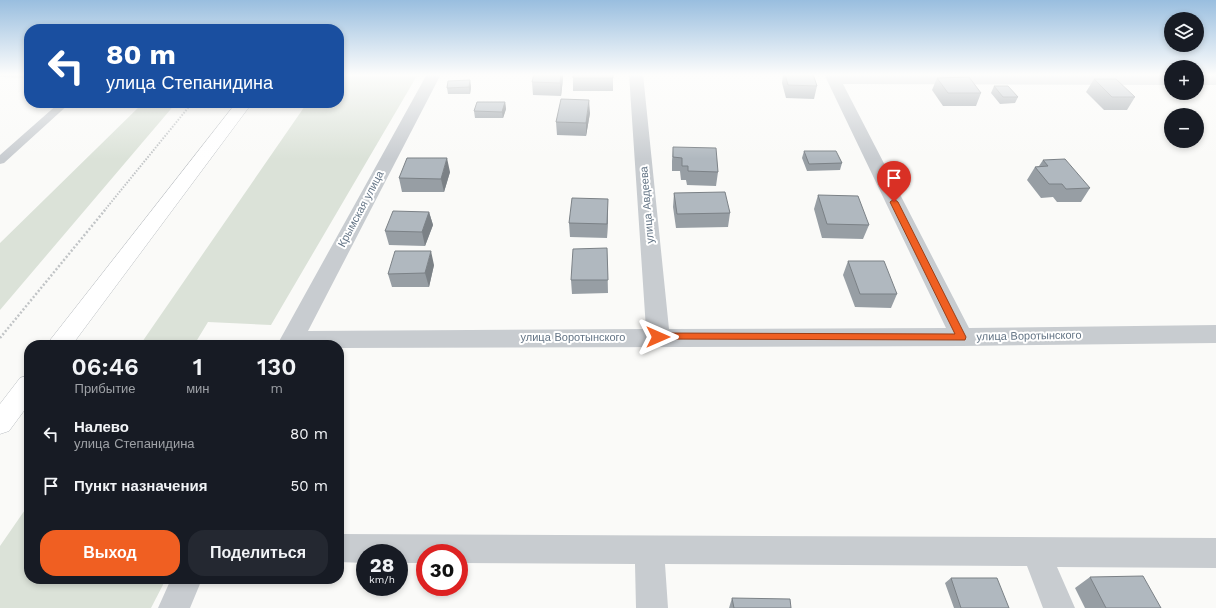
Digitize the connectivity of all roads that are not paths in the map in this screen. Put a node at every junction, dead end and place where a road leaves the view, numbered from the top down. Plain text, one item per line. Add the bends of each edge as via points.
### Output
1 (419, 102) edge
2 (638, 102) edge
3 (845, 102) edge
4 (59, 108) edge
5 (240, 108) edge
6 (0, 161) edge
7 (1216, 334) edge
8 (658, 337) junction
9 (962, 337) junction
10 (63, 340) edge
11 (291, 340) edge
12 (344, 341) edge
13 (24, 392) edge
14 (0, 423) edge
15 (344, 548) edge
16 (649, 550) junction
17 (1036, 553) junction
18 (1216, 553) edge
19 (185, 584) edge
20 (174, 608) edge
21 (652, 608) edge
22 (1059, 608) edge

1 - 11 street, Крымская улица
2 - 8 street, улица Авдеева
3 - 9 street
4 - 6 lane
5 - 10 main road
7 - 9 street, улица Воротынского
8 - 9 street, улица Воротынского
8 - 12 street, улица Воротынского
13 - 14 main road
15 - 16 street
16 - 17 street
16 - 21 street
17 - 18 street
17 - 22 street
19 - 20 street

